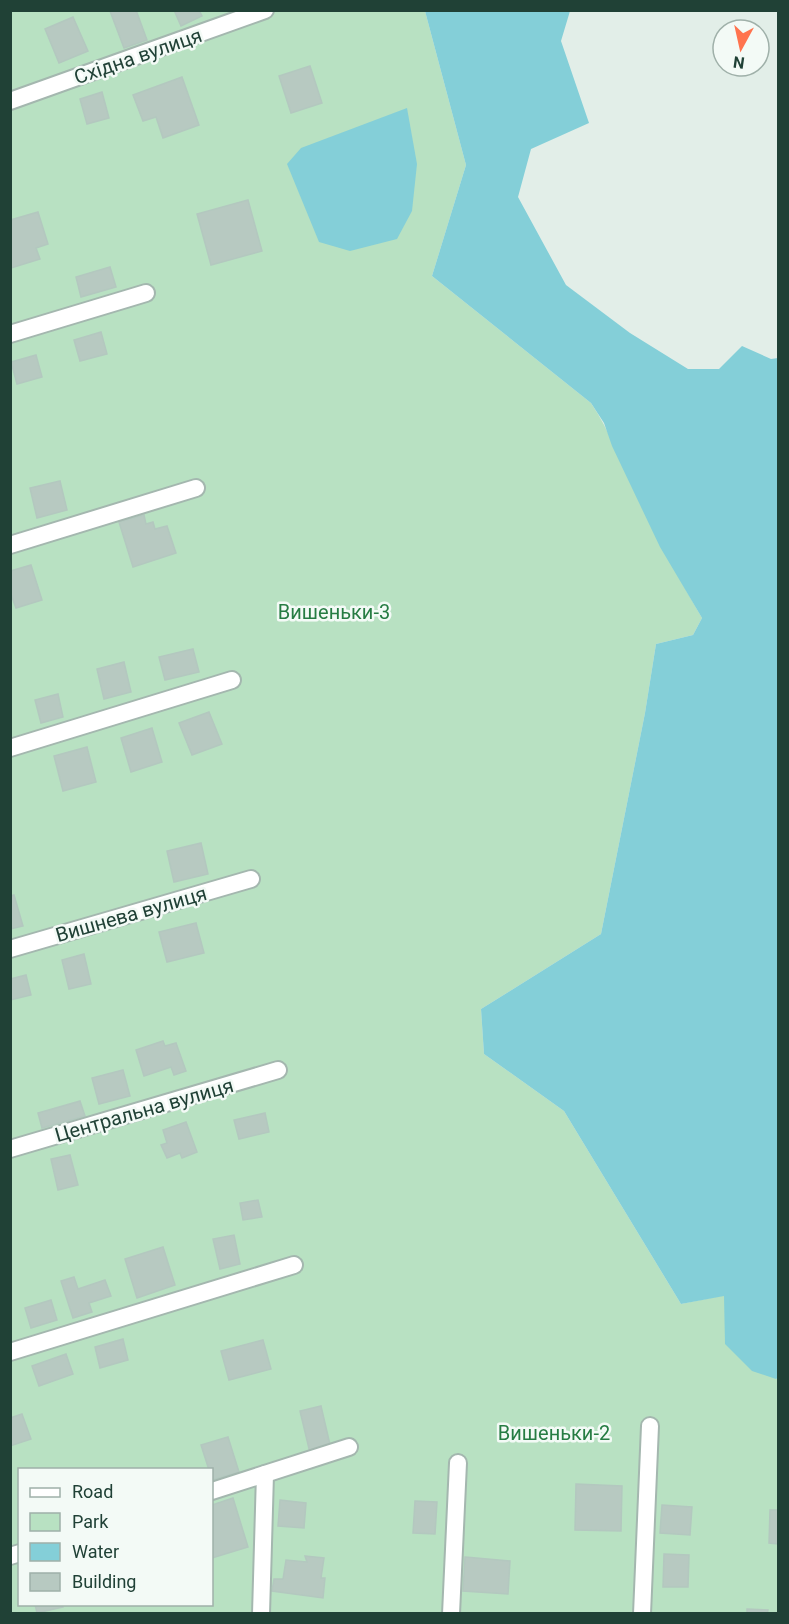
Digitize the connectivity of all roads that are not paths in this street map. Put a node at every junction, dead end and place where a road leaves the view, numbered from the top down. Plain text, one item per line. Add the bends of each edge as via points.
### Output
1 (265, 10) edge
2 (10, 100) edge
3 (146, 293) dead end
4 (10, 334) edge
5 (196, 488) dead end
6 (10, 545) edge
7 (232, 680) dead end
8 (10, 748) edge
9 (251, 879) dead end
10 (10, 949) edge
11 (278, 1070) dead end
12 (10, 1149) edge
13 (294, 1265) dead end
14 (10, 1352) edge
15 (650, 1426) dead end
16 (350, 1447) dead end
17 (458, 1463) dead end
18 (265, 1474) junction
19 (213, 1491) edge
20 (261, 1614) edge
21 (451, 1614) edge
22 (642, 1614) edge

1 - 2 street, Східна вулиця
3 - 4 street
5 - 6 street
7 - 8 street
9 - 10 street, Вишнева вулиця
11 - 12 street, Центральна вулиця
13 - 14 street
15 - 22 street
16 - 18 street
17 - 21 street
18 - 19 street
18 - 20 street

